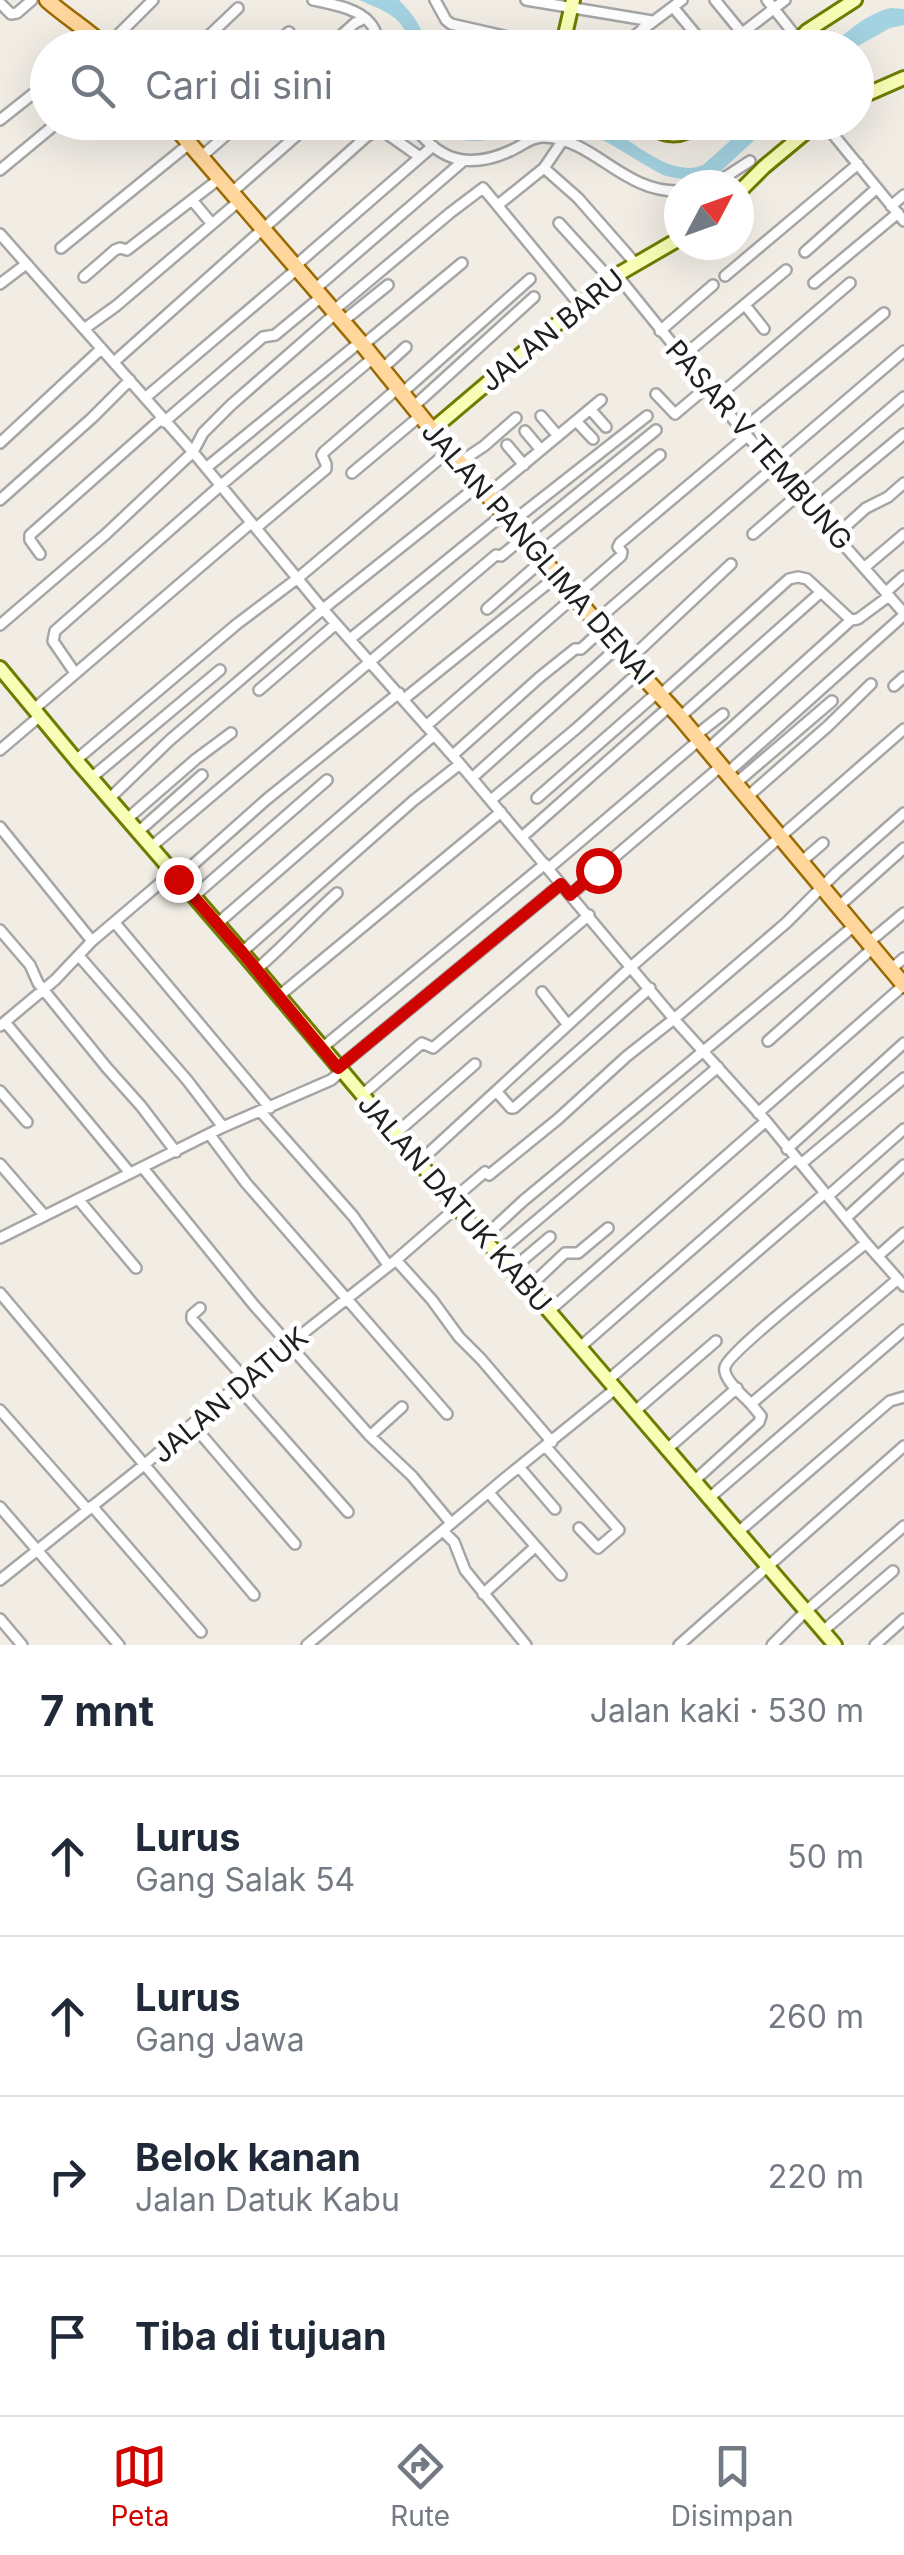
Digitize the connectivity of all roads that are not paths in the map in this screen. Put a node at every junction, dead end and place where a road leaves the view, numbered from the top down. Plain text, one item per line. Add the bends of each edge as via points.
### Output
1 (32, 0) edge
2 (47, 0) edge
3 (153, 0) edge
4 (313, 0) edge
5 (526, 0) edge
6 (715, 0) edge
7 (767, 0) edge
8 (785, 0) edge
9 (855, 0) edge
10 (439, 2) edge
11 (0, 3) edge
12 (572, 4) edge
13 (678, 4) edge
14 (238, 8) dead end
15 (774, 9) junction
16 (365, 18) junction
17 (648, 25) junction
18 (86, 30) edge
19 (123, 30) edge
20 (215, 30) edge
21 (347, 30) edge
22 (374, 30) edge
23 (482, 30) edge
24 (565, 30) edge
25 (641, 30) edge
26 (650, 30) edge
27 (695, 30) edge
28 (740, 30) edge
29 (746, 30) edge
30 (786, 30) edge
31 (812, 30) edge
32 (904, 78) edge
33 (874, 91) edge
34 (30, 96) edge
35 (0, 120) edge
36 (36, 140) edge
37 (187, 140) edge
38 (220, 140) edge
39 (294, 140) edge
40 (365, 140) edge
41 (395, 140) edge
42 (427, 140) edge
43 (533, 140) edge
44 (563, 140) joint
45 (798, 140) edge
46 (837, 140) edge
47 (190, 144) junction
48 (432, 146) junction
49 (201, 157) junction
50 (420, 158) junction
51 (750, 161) dead end
52 (462, 162) junction
53 (858, 164) junction
54 (544, 168) junction
55 (0, 170) edge
56 (736, 170) edge
57 (754, 177) edge
58 (219, 179) junction
59 (877, 188) junction
60 (664, 190) edge
61 (904, 194) edge
62 (235, 197) junction
63 (192, 200) junction
64 (498, 205) junction
65 (898, 213) edge
66 (558, 223) dead end
67 (212, 224) junction
68 (264, 230) junction
69 (0, 234) edge
70 (60, 248) dead end
71 (664, 248) edge
72 (804, 252) dead end
73 (635, 262) junction
74 (462, 263) dead end
75 (25, 265) junction
76 (296, 268) junction
77 (786, 270) dead end
78 (725, 276) dead end
79 (84, 277) dead end
80 (613, 277) junction
81 (530, 280) dead end
82 (850, 283) dead end
83 (0, 284) edge
84 (814, 284) dead end
85 (388, 285) dead end
86 (713, 285) dead end
87 (318, 293) junction
88 (534, 297) dead end
89 (579, 304) junction
90 (745, 305) junction
91 (884, 312) dead end
92 (337, 316) junction
93 (84, 329) junction
94 (764, 329) dead end
95 (660, 331) junction
96 (406, 347) dead end
97 (100, 350) junction
98 (904, 351) edge
99 (369, 353) junction
100 (682, 357) junction
101 (114, 362) junction
102 (130, 380) junction
103 (707, 387) junction
104 (400, 390) junction
105 (656, 394) dead end
106 (904, 397) edge
107 (145, 398) junction
108 (716, 398) junction
109 (601, 400) dead end
110 (590, 409) junction
111 (416, 411) junction
112 (541, 416) dead end
113 (646, 416) dead end
114 (516, 418) dead end
115 (163, 420) junction
116 (576, 421) junction
117 (606, 427) dead end
118 (432, 430) junction
119 (656, 430) dead end
120 (524, 432) dead end
121 (745, 433) junction
122 (904, 434) edge
123 (558, 436) junction
124 (592, 440) dead end
125 (0, 443) edge
126 (506, 445) dead end
127 (541, 450) junction
128 (193, 452) junction
129 (660, 455) dead end
130 (455, 456) junction
131 (524, 465) junction
132 (773, 466) junction
133 (206, 468) junction
134 (352, 473) dead end
135 (904, 483) edge
136 (220, 486) junction
137 (484, 489) junction
138 (797, 492) junction
139 (0, 500) edge
140 (814, 510) junction
141 (508, 518) junction
142 (254, 526) junction
143 (753, 534) dead end
144 (904, 534) edge
145 (836, 535) junction
146 (524, 536) junction
147 (40, 554) dead end
148 (541, 556) junction
149 (732, 564) dead end
150 (864, 567) junction
151 (558, 576) junction
152 (904, 576) edge
153 (298, 578) junction
154 (821, 592) junction
155 (888, 594) junction
156 (575, 597) junction
157 (323, 609) junction
158 (487, 609) dead end
159 (904, 614) edge
160 (852, 620) junction
161 (336, 624) junction
162 (0, 625) edge
163 (600, 625) junction
164 (350, 639) junction
165 (618, 647) junction
166 (370, 660) junction
167 (634, 666) junction
168 (0, 668) edge
169 (220, 670) dead end
170 (75, 673) junction
171 (904, 678) edge
172 (871, 684) dead end
173 (894, 686) dead end
174 (259, 690) dead end
175 (402, 696) junction
176 (832, 701) dead end
177 (667, 703) junction
178 (37, 712) junction
179 (723, 714) dead end
180 (904, 729) edge
181 (430, 730) junction
182 (230, 732) dead end
183 (700, 742) junction
184 (0, 750) edge
185 (452, 755) junction
186 (76, 760) junction
187 (460, 764) junction
188 (727, 775) junction
189 (202, 776) dead end
190 (91, 778) junction
191 (472, 778) junction
192 (327, 780) dead end
193 (537, 798) dead end
194 (746, 798) junction
195 (109, 799) junction
196 (491, 800) junction
197 (501, 812) junction
198 (904, 813) edge
199 (126, 819) junction
200 (0, 827) edge
201 (138, 832) junction
202 (522, 837) junction
203 (780, 838) junction
204 (822, 843) dead end
205 (151, 847) junction
206 (904, 848) edge
207 (801, 862) junction
208 (547, 866) junction
209 (170, 877) junction
210 (561, 884) junction
211 (823, 888) junction
212 (338, 893) dead end
213 (570, 895) junction
214 (192, 897) junction
215 (838, 907) junction
216 (904, 913) edge
217 (589, 916) junction
218 (114, 923) junction
219 (217, 924) junction
220 (854, 926) junction
221 (0, 930) edge
222 (92, 941) junction
223 (871, 946) junction
224 (242, 952) junction
225 (79, 956) junction
226 (904, 958) edge
227 (632, 966) junction
228 (257, 969) junction
229 (901, 980) edge
230 (45, 988) junction
231 (650, 988) junction
232 (542, 992) dead end
233 (278, 996) junction
234 (674, 1019) junction
235 (3, 1024) edge
236 (568, 1024) junction
237 (768, 1041) dead end
238 (904, 1043) edge
239 (322, 1048) junction
240 (705, 1052) junction
241 (475, 1064) dead end
242 (718, 1068) junction
243 (338, 1073) junction
244 (904, 1078) edge
245 (0, 1091) edge
246 (496, 1091) junction
247 (362, 1095) junction
248 (265, 1110) junction
249 (762, 1117) junction
250 (27, 1122) dead end
251 (223, 1127) junction
252 (904, 1129) edge
253 (210, 1134) junction
254 (395, 1134) junction
255 (788, 1148) junction
256 (176, 1152) junction
257 (798, 1161) junction
258 (418, 1162) junction
259 (0, 1164) edge
260 (904, 1165) edge
261 (143, 1168) junction
262 (130, 1173) junction
263 (826, 1194) junction
264 (78, 1199) junction
265 (454, 1204) junction
266 (44, 1215) junction
267 (846, 1218) junction
268 (608, 1228) dead end
269 (904, 1233) edge
270 (550, 1236) dead end
271 (0, 1238) edge
272 (483, 1238) junction
273 (866, 1243) junction
274 (497, 1254) junction
275 (878, 1256) junction
276 (392, 1262) junction
277 (136, 1268) dead end
278 (511, 1270) junction
279 (901, 1282) edge
280 (528, 1288) junction
281 (0, 1293) edge
282 (347, 1300) junction
283 (200, 1308) dead end
284 (549, 1311) junction
285 (904, 1330) edge
286 (716, 1341) dead end
287 (290, 1344) junction
288 (579, 1348) junction
289 (241, 1383) junction
290 (611, 1385) junction
291 (737, 1388) junction
292 (904, 1397) edge
293 (752, 1404) junction
294 (402, 1407) dead end
295 (0, 1410) edge
296 (634, 1412) junction
297 (447, 1414) dead end
298 (193, 1425) junction
299 (370, 1436) junction
300 (549, 1444) junction
301 (904, 1446) edge
302 (666, 1450) junction
303 (144, 1465) junction
304 (519, 1467) junction
305 (693, 1482) junction
306 (488, 1493) junction
307 (708, 1500) junction
308 (0, 1506) edge
309 (90, 1508) junction
310 (555, 1509) dead end
311 (348, 1512) dead end
312 (904, 1526) edge
313 (447, 1527) junction
314 (579, 1528) dead end
315 (737, 1533) junction
316 (295, 1544) dead end
317 (535, 1546) junction
318 (38, 1549) junction
319 (768, 1567) junction
320 (893, 1571) dead end
321 (561, 1574) dead end
322 (0, 1580) edge
323 (483, 1594) junction
324 (254, 1595) dead end
325 (806, 1611) junction
326 (0, 1619) edge
327 (904, 1619) edge
328 (823, 1631) junction
329 (202, 1632) dead end
330 (22, 1645) edge
331 (119, 1645) edge
332 (307, 1645) edge
333 (526, 1645) edge
334 (679, 1645) edge
335 (772, 1645) edge
336 (836, 1645) edge
337 (875, 1645) edge

1 - 11 street via 11,14
2 - 18 main road
3 - 19 street
4 - 16 street
5 - 12 street
6 - 28 street
7 - 15 street
8 - 15 street
9 - 31 street
10 - 23 street via 450,24
12 - 17 street
12 - 24 street
13 - 17 street
13 - 27 street
14 - 20 street
15 - 29 street
15 - 30 street
16 - 21 street
16 - 22 street
17 - 25 street
17 - 26 street
32 - 33 street
34 - 35 street
36 - 55 street
37 - 47 main road, JALAN PANGLIMA DENAI
38 - 49 street
39 - 62 street
40 - 68 street
41 - 50 street
42 - 48 street
43 - 52 street via 492,158
44 - 54 street
44 - 60 street
45 - 57 street
46 - 53 street
47 - 49 main road, JALAN PANGLIMA DENAI
47 - 70 street
48 - 50 street
48 - 52 street
49 - 58 main road, JALAN PANGLIMA DENAI
50 - 76 street
51 - 56 street
52 - 87 street
53 - 59 street
53 - 78 street
54 - 64 street
54 - 73 street
58 - 62 main road, JALAN PANGLIMA DENAI
58 - 63 street
59 - 65 street
59 - 72 street
61 - 65 street
62 - 67 street
62 - 68 main road, JALAN PANGLIMA DENAI
63 - 67 street
63 - 79 street
64 - 89 street
64 - 92 street via 484,188
65 - 84 street
66 - 80 street, PASAR V TEMBUNG
67 - 93 street
68 - 76 main road, JALAN PANGLIMA DENAI
68 - 101 street
69 - 75 street
71 - 73 street, JALAN BARU
73 - 80 street, JALAN BARU
74 - 99 street
75 - 83 street
75 - 93 street
76 - 87 main road, JALAN PANGLIMA DENAI
76 - 107 street
77 - 90 street
80 - 89 street, JALAN BARU
80 - 95 street, PASAR V TEMBUNG
81 - 104 street
82 - 108 street
85 - 92 street
86 - 95 street
87 - 92 main road, JALAN PANGLIMA DENAI
87 - 115 street via 275,335 263,337
88 - 111 street
89 - 118 street, JALAN BARU
90 - 94 street
90 - 100 street
91 - 121 street
92 - 99 main road, JALAN PANGLIMA DENAI
92 - 128 street via 231,405
93 - 97 street
95 - 100 street, PASAR V TEMBUNG
96 - 99 street
97 - 101 street
97 - 125 street
98 - 132 street
99 - 104 main road, JALAN PANGLIMA DENAI
99 - 133 street
99 - 136 street via 348,380
100 - 103 street, PASAR V TEMBUNG
101 - 102 street
102 - 107 street
102 - 139 street
103 - 105 street via 675,414
103 - 108 street, PASAR V TEMBUNG
104 - 111 main road, JALAN PANGLIMA DENAI
104 - 142 street via 324,452 326,469
106 - 138 street
107 - 115 street
108 - 121 street, PASAR V TEMBUNG
109 - 110 street
110 - 116 street
110 - 117 street
111 - 118 main road, JALAN PANGLIMA DENAI
111 - 134 street
112 - 123 street
113 - 141 street
114 - 130 street via 484,446
115 - 128 street
115 - 147 street via 30,534
116 - 123 street
116 - 124 street
118 - 130 main road, JALAN PANGLIMA DENAI
119 - 146 street
120 - 127 street
121 - 132 street, PASAR V TEMBUNG
121 - 156 street via 620,543 621,556
122 - 140 street
123 - 127 street
126 - 131 street
127 - 131 street
128 - 133 street
128 - 162 street
129 - 148 street
130 - 137 main road, JALAN PANGLIMA DENAI
130 - 153 street
131 - 137 street
132 - 138 street, PASAR V TEMBUNG
132 - 163 street
133 - 136 street
135 - 145 street
136 - 142 street
136 - 170 street via 55,631 53,641
137 - 141 main road, JALAN PANGLIMA DENAI
137 - 157 street
138 - 140 street, PASAR V TEMBUNG
138 - 143 street
140 - 145 street, PASAR V TEMBUNG
141 - 146 main road, JALAN PANGLIMA DENAI
141 - 164 street
142 - 153 street
142 - 170 street
144 - 150 street
145 - 150 street, PASAR V TEMBUNG
146 - 148 main road, JALAN PANGLIMA DENAI
146 - 166 street
148 - 151 main road, JALAN PANGLIMA DENAI
148 - 158 street
149 - 167 street
150 - 155 street, PASAR V TEMBUNG
151 - 156 main road, JALAN PANGLIMA DENAI
151 - 175 street
152 - 155 street
153 - 157 street
153 - 186 street
154 - 160 street
154 - 177 street
154 - 177 street via 806,579 789,580
155 - 159 street, PASAR V TEMBUNG
155 - 160 street
156 - 163 main road, JALAN PANGLIMA DENAI
156 - 181 street
157 - 161 street
157 - 195 street
159 - 188 street
160 - 183 street
161 - 164 street
161 - 174 street
163 - 165 main road, JALAN PANGLIMA DENAI
163 - 185 street via 581,649
164 - 166 street
165 - 167 main road, JALAN PANGLIMA DENAI
165 - 191 street
166 - 175 street
166 - 205 street
167 - 177 main road, JALAN PANGLIMA DENAI
167 - 196 street via 576,728
168 - 178 street, JALAN DATUK KABU
169 - 190 street
170 - 178 street
171 - 173 street
172 - 194 street
175 - 181 street
175 - 209 street
176 - 188 street
177 - 183 main road, JALAN PANGLIMA DENAI
177 - 193 street
177 - 202 street
178 - 184 street
178 - 186 street, JALAN DATUK KABU
179 - 183 street
180 - 203 street
181 - 185 street
181 - 219 street
182 - 199 street
183 - 188 main road, JALAN PANGLIMA DENAI
183 - 208 street
185 - 187 street
186 - 190 street, JALAN DATUK KABU
187 - 191 street
187 - 224 street
188 - 194 main road, JALAN PANGLIMA DENAI
188 - 213 street
189 - 201 street
190 - 195 street, JALAN DATUK KABU
191 - 196 street
192 - 214 street
194 - 203 main road, JALAN PANGLIMA DENAI
195 - 199 street, JALAN DATUK KABU
196 - 197 street
197 - 202 street
197 - 233 street
198 - 211 street, JALAN DATUK
199 - 201 street, JALAN DATUK KABU
200 - 222 street
201 - 205 street, JALAN DATUK KABU
202 - 208 street
203 - 207 main road, JALAN PANGLIMA DENAI
203 - 227 street
204 - 207 street
205 - 209 street, JALAN DATUK KABU
206 - 215 street
207 - 211 main road, JALAN PANGLIMA DENAI
208 - 210 street
208 - 239 street
209 - 214 street, JALAN DATUK KABU
209 - 218 street
210 - 213 street
210 - 243 street
211 - 215 main road, JALAN PANGLIMA DENAI
211 - 234 street, JALAN DATUK
212 - 228 street
213 - 217 street
214 - 219 street, JALAN DATUK KABU
215 - 220 main road, JALAN PANGLIMA DENAI
216 - 223 street
217 - 227 street
217 - 247 street via 432,1048 422,1043
218 - 222 street
218 - 248 street
219 - 224 street, JALAN DATUK KABU
220 - 223 main road, JALAN PANGLIMA DENAI
220 - 240 street
221 - 230 street
222 - 225 street
223 - 229 main road, JALAN PANGLIMA DENAI
223 - 237 street
224 - 228 street, JALAN DATUK KABU
225 - 230 street
225 - 251 street
226 - 229 street
227 - 231 street
227 - 236 street
228 - 233 street, JALAN DATUK KABU
229 - 249 street
230 - 235 street
230 - 256 street
231 - 234 street
231 - 246 street via 514,1108
232 - 236 street
233 - 239 street, JALAN DATUK KABU
234 - 240 street
234 - 265 street, JALAN DATUK
235 - 262 street
236 - 246 street
238 - 255 street
239 - 243 street, JALAN DATUK KABU
240 - 242 street
240 - 272 street
241 - 254 street
242 - 249 street
242 - 274 street
243 - 247 street, JALAN DATUK KABU
243 - 248 street
244 - 257 street
245 - 250 street
246 - 258 street
247 - 254 street, JALAN DATUK KABU
248 - 251 street
248 - 276 street
249 - 255 street
249 - 284 street
251 - 253 street
252 - 263 street
253 - 256 street
253 - 282 street
254 - 258 street, JALAN DATUK KABU
255 - 257 street
256 - 261 street
257 - 263 street
257 - 288 street
258 - 265 street, JALAN DATUK KABU
259 - 266 street
260 - 267 street
261 - 262 street
261 - 287 street
262 - 264 street
263 - 267 street
263 - 290 street
264 - 266 street
264 - 277 street
265 - 272 street, JALAN DATUK KABU
265 - 276 street, JALAN DATUK
266 - 271 street
267 - 273 street
268 - 280 street via 578,1253 565,1253
269 - 275 street
270 - 278 street
272 - 274 street, JALAN DATUK KABU
273 - 275 street
273 - 291 street via 728,1362 726,1376
274 - 278 street, JALAN DATUK KABU
275 - 279 street
276 - 282 street, JALAN DATUK
276 - 300 street via 432,1300
278 - 280 street, JALAN DATUK KABU
279 - 293 street
280 - 284 street, JALAN DATUK KABU
281 - 303 street
282 - 287 street, JALAN DATUK
282 - 297 street
283 - 289 street via 192,1318
284 - 288 street, JALAN DATUK KABU
285 - 307 street
286 - 296 street
287 - 289 street, JALAN DATUK
287 - 299 street
288 - 290 street, JALAN DATUK KABU
289 - 298 street, JALAN DATUK
289 - 311 street
290 - 296 street, JALAN DATUK KABU
290 - 300 street
291 - 293 street
291 - 302 street
292 - 315 street via 890,1401
293 - 305 street via 762,1418
294 - 299 street
295 - 309 street
296 - 302 street, JALAN DATUK KABU
298 - 303 street, JALAN DATUK
298 - 316 street
299 - 313 street via 412,1476
300 - 304 street
300 - 314 street via 619,1530 598,1548
301 - 319 street
302 - 305 street, JALAN DATUK KABU
303 - 309 street, JALAN DATUK
303 - 324 street
304 - 306 street
304 - 310 street
305 - 307 street, JALAN DATUK KABU
306 - 313 street
306 - 317 street
307 - 315 street, JALAN DATUK KABU
308 - 318 street
309 - 318 street, JALAN DATUK
309 - 329 street
312 - 325 street
313 - 323 street
313 - 332 street
315 - 319 street, JALAN DATUK KABU
317 - 321 street
317 - 323 street
318 - 322 street, JALAN DATUK
318 - 331 street
319 - 325 street, JALAN DATUK KABU
319 - 334 street
320 - 328 street
323 - 333 street
325 - 328 street, JALAN DATUK KABU
325 - 335 street
326 - 330 street
327 - 337 street
328 - 336 street, JALAN DATUK KABU

